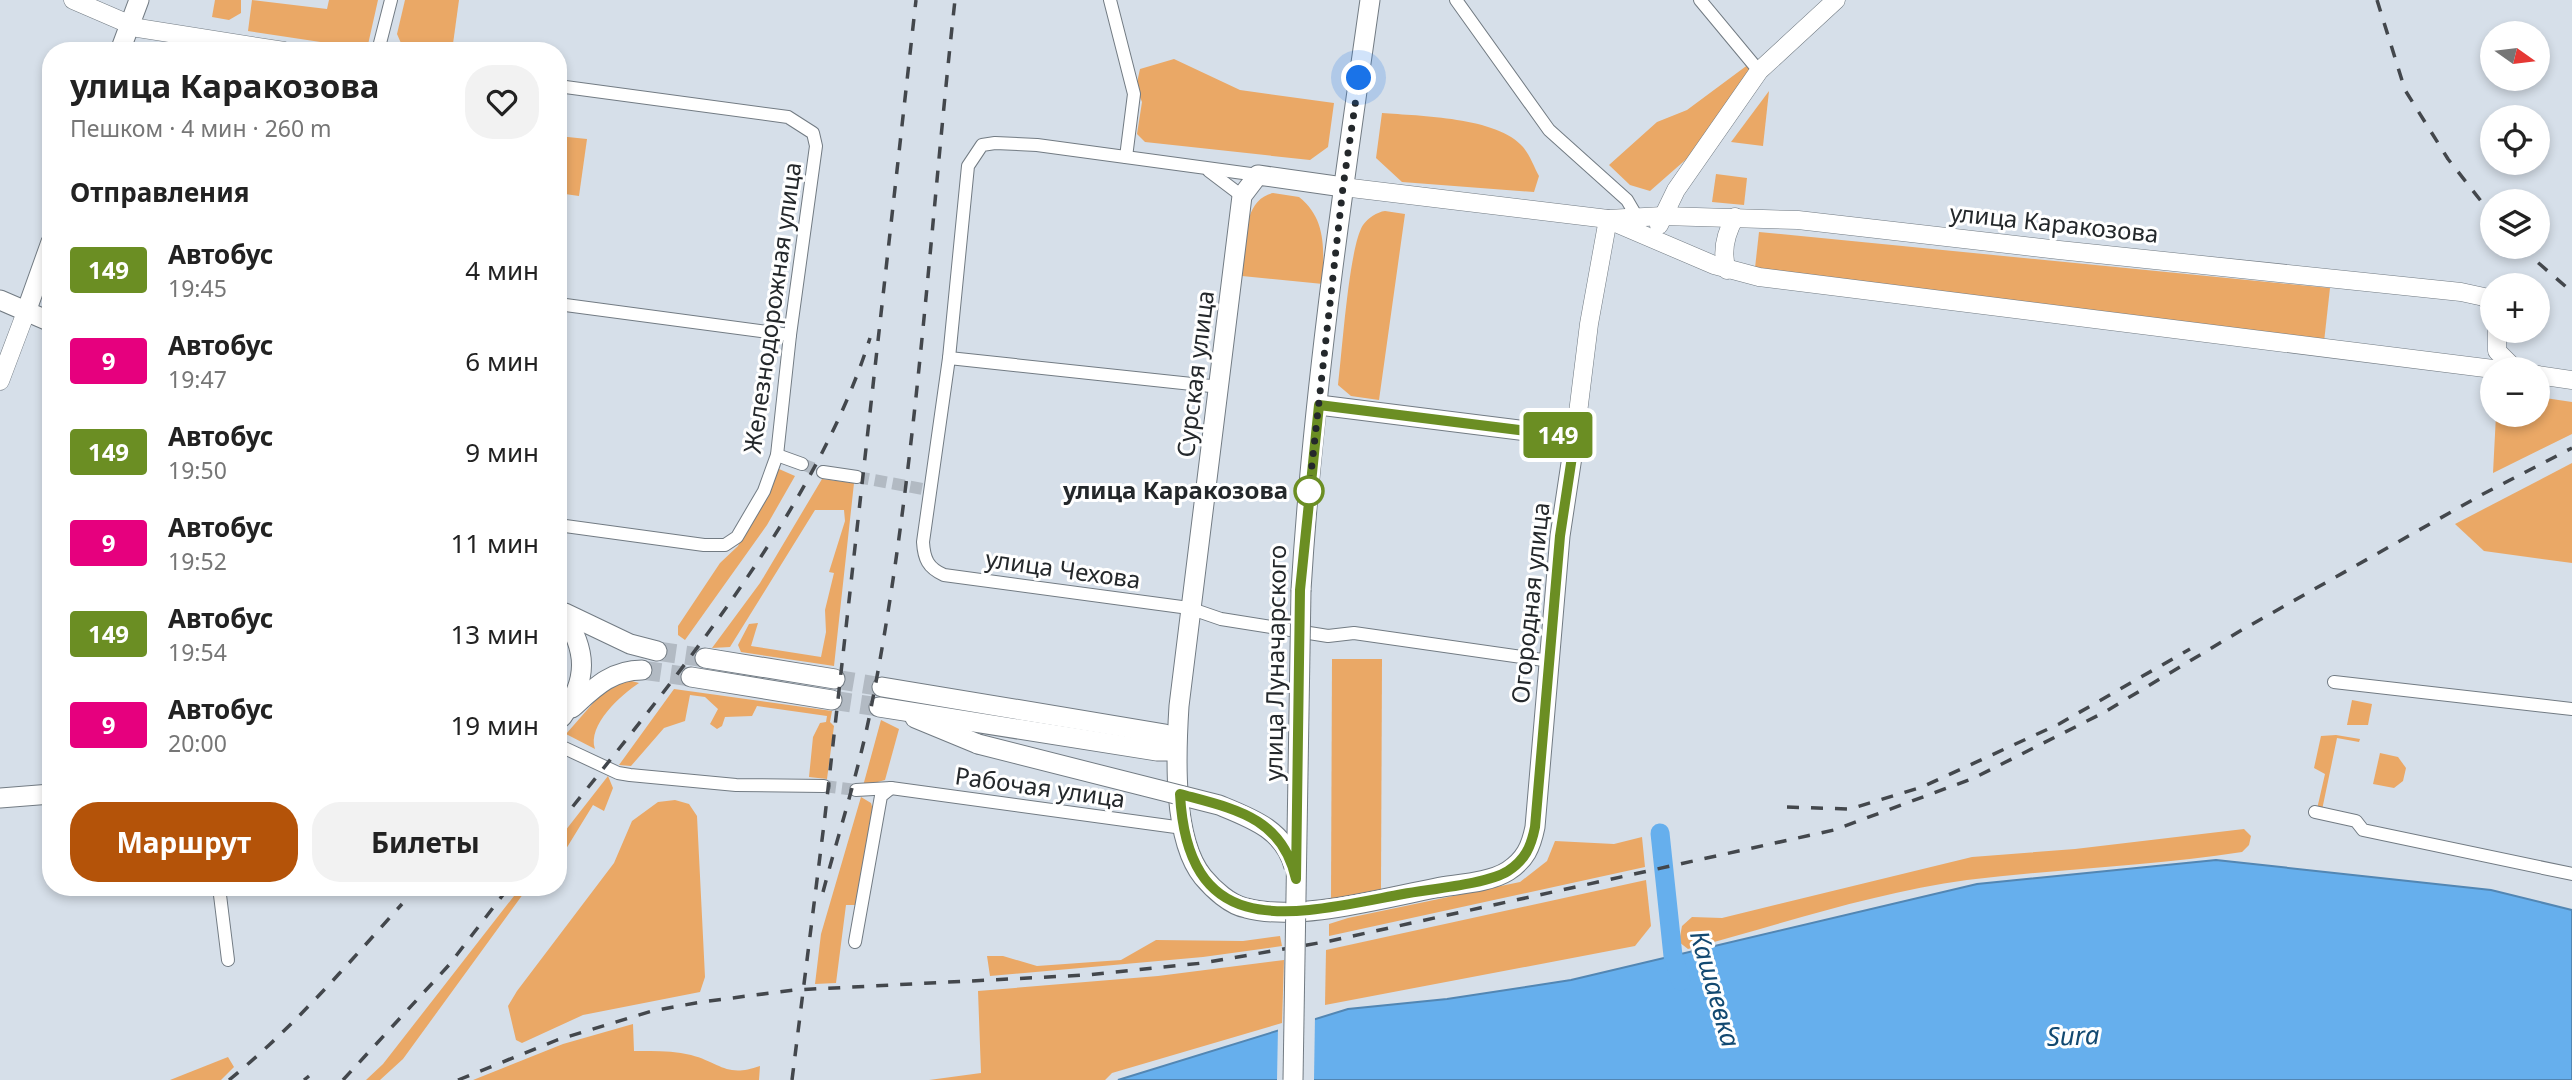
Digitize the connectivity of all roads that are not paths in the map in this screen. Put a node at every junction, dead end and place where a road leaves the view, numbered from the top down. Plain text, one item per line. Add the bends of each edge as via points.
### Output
1 (73, 0) edge
2 (139, 0) edge
3 (391, 0) edge
4 (1110, 0) edge
5 (1370, 0) edge
6 (1456, 0) edge
7 (1700, 0) edge
8 (1836, 0) edge
9 (129, 24) junction
10 (123, 42) edge
11 (227, 42) edge
12 (380, 42) edge
13 (1759, 71) junction
14 (567, 87) edge
15 (1126, 157) junction
16 (1205, 170) junction
17 (1258, 175) junction
18 (1343, 187) junction
19 (1241, 196) junction
20 (1663, 216) junction
21 (1637, 217) junction
22 (1735, 217) junction
23 (1608, 219) junction
24 (1659, 242) junction
25 (42, 267) edge
26 (1727, 270) junction
27 (2480, 296) edge
28 (0, 300) edge
29 (567, 305) edge
30 (26, 312) junction
31 (42, 319) edge
32 (790, 335) junction
33 (2494, 343) edge
34 (949, 358) junction
35 (2465, 366) junction
36 (2480, 368) edge
37 (2550, 377) edge
38 (2572, 380) edge
39 (0, 381) edge
40 (1220, 387) junction
41 (1319, 405) junction
42 (1575, 437) junction
43 (777, 455) junction
44 (802, 464) tunnel mouth
45 (823, 472) tunnel mouth
46 (857, 477) tunnel mouth
47 (567, 526) edge
48 (1189, 608) junction
49 (567, 613) edge
50 (567, 620) edge
51 (657, 651) tunnel mouth
52 (705, 658) tunnel mouth
53 (1550, 661) junction
54 (642, 670) tunnel mouth
55 (691, 677) tunnel mouth
56 (835, 679) tunnel mouth
57 (2334, 682) dead end
58 (882, 687) tunnel mouth
59 (831, 699) tunnel mouth
60 (1179, 706) junction
61 (879, 707) tunnel mouth
62 (567, 709) edge
63 (2572, 709) edge
64 (902, 710) junction
65 (567, 712) edge
66 (1143, 730) junction
67 (1177, 744) junction
68 (567, 749) edge
69 (1157, 751) junction
70 (1178, 769) junction
71 (824, 786) tunnel mouth
72 (891, 788) junction
73 (856, 790) tunnel mouth
74 (42, 795) edge
75 (0, 798) edge
76 (2315, 812) dead end
77 (1184, 828) junction
78 (1518, 863) joint
79 (2572, 874) edge
80 (1296, 879) junction
81 (220, 896) edge
82 (855, 942) dead end
83 (228, 960) dead end
84 (1293, 1080) edge

1 - 9 main road
2 - 9 main road
3 - 12 street
4 - 15 street via 1134,94
5 - 18 main road, улица Луначарского
6 - 21 street via 1549,130 1628,200
7 - 13 street
8 - 13 main road
9 - 10 main road
9 - 11 main road
13 - 20 main road via 1676,190
14 - 32 street, Железнодорожная улица via 788,117 813,133 816,146
15 - 16 street, улица Каракозова
15 - 34 street, улица Каракозова via 982,145 968,166
16 - 17 street, улица Каракозова
16 - 19 street
17 - 18 main road, улица Каракозова
17 - 19 main road
18 - 23 main road, улица Каракозова
18 - 41 main road, улица Луначарского
19 - 40 main road, Сурская улица
20 - 21 main road, улица Каракозова
20 - 22 main road, улица Каракозова
20 - 24 main road
21 - 23 main road, улица Каракозова
22 - 26 main road via 1723,256
22 - 27 main road, улица Каракозова via 1798,220
23 - 24 main road, улица Каракозова
23 - 42 main road, Огородная улица
24 - 26 main road, улица Каракозова
25 - 30 main road
26 - 35 main road, улица Каракозова via 1805,284
28 - 30 main road
29 - 32 street
30 - 31 main road
30 - 39 main road
32 - 43 street, Железнодорожная улица
33 - 35 main road via 2486,358
34 - 40 street
34 - 48 street, улица Чехова via 927,491 923,556 932,570
35 - 36 main road, улица Каракозова
37 - 38 main road
40 - 48 main road, Сурская улица
41 - 42 main road
41 - 80 main road, улица Луначарского, bridge via 1300,590
42 - 53 main road, Огородная улица via 1560,536
43 - 44 street
43 - 47 street, Железнодорожная улица via 764,491 737,537 725,545
45 - 46 street
48 - 53 street, улица Чехова via 1221,619 1328,636 1354,633
48 - 60 main road, Сурская улица
49 - 51 main road via 629,644
50 - 62 main road via 575,631 582,664 575,698
52 - 56 main road
53 - 78 main road, Огородная улица via 1535,827 1528,852
54 - 65 main road via 612,675
55 - 59 main road
57 - 63 street
58 - 66 main road
60 - 66 main road via 1167,720
60 - 67 main road, Сурская улица
61 - 64 main road
64 - 69 main road
64 - 80 main road, bridge via 978,744 1244,815 1275,834 1290,854
66 - 67 main road via 1165,734
67 - 69 main road via 1168,751
67 - 70 main road, Сурская улица
68 - 71 street via 618,773 736,785
69 - 70 main road
70 - 77 main road, Сурская улица
72 - 73 street, Рабочая улица
72 - 77 street, Рабочая улица
72 - 82 street via 881,796
74 - 75 main road
76 - 79 street via 2356,821 2363,830
77 - 78 main road, Сурская улица via 1191,853 1213,887 1244,908 1276,912 1336,907 1462,883 1505,873
80 - 84 main road, улица Луначарского, bridge
81 - 83 street

